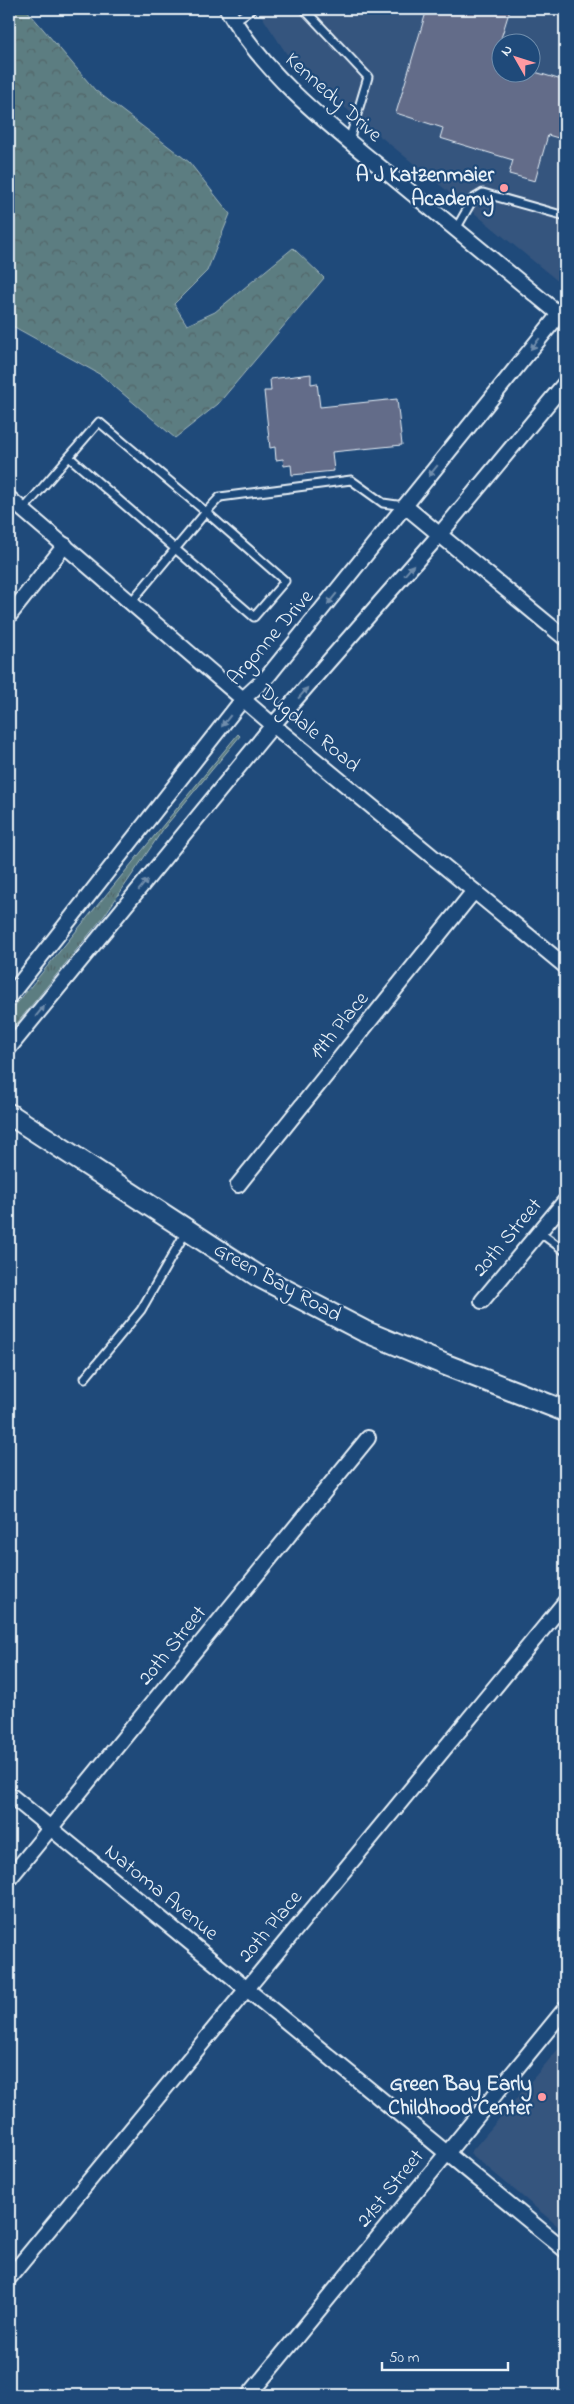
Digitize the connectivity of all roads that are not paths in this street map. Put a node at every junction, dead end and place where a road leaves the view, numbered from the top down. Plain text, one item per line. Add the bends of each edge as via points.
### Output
1 (252, 9) edge
2 (304, 9) edge
3 (231, 15) edge
4 (349, 140) junction
5 (565, 216) edge
6 (456, 229) junction
7 (563, 313) edge
8 (565, 383) edge
9 (69, 457) junction
10 (9, 498) edge
11 (405, 506) junction
12 (24, 510) junction
13 (206, 512) junction
14 (440, 534) junction
15 (65, 546) junction
16 (176, 549) junction
17 (131, 602) junction
18 (9, 616) edge
19 (565, 638) edge
20 (243, 699) junction
21 (273, 725) junction
22 (474, 891) junction
23 (565, 966) edge
24 (9, 997) edge
25 (9, 1048) edge
26 (9, 1114) edge
27 (238, 1185) dead end
28 (565, 1200) edge
29 (187, 1230) junction
30 (539, 1232) junction
31 (565, 1251) edge
32 (482, 1301) dead end
33 (85, 1378) dead end
34 (565, 1412) edge
35 (368, 1438) dead end
36 (565, 1602) edge
37 (9, 1794) edge
38 (50, 1828) junction
39 (9, 1879) edge
40 (246, 1989) junction
41 (565, 2009) edge
42 (446, 2153) junction
43 (565, 2250) edge
44 (9, 2278) edge
45 (249, 2395) edge

1 - 3 lane
2 - 4 lane via 368,77
3 - 4 street, Kennedy Drive via 267,66
4 - 6 street, Kennedy Drive
5 - 6 lane via 483,193 473,200
6 - 7 street, Kennedy Drive
7 -> 11 street, Argonne Drive
8 - 14 street
9 - 12 lane
9 - 13 lane via 99,422
9 - 16 lane
10 - 12 street, Dugdale Road
11 - 13 lane via 383,503 351,480 220,496
11 - 14 street
11 -> 20 street, Argonne Drive via 268,676
12 - 15 street, Dugdale Road
13 - 16 lane
13 - 16 lane via 285,581 254,617
14 - 19 street
21 -> 14 street
15 - 17 street, Dugdale Road
15 - 18 street
16 - 17 lane
17 - 20 street, Dugdale Road
20 - 21 street, Dugdale Road
20 -> 24 street, Argonne Drive
21 - 22 street, Dugdale Road
25 -> 21 street
22 - 23 street, Dugdale Road
22 - 27 street, 19th Place
26 - 29 main road, Green Bay Road
28 - 30 street, 20th Street
29 - 33 lane via 141,1310
29 - 34 main road, Green Bay Road via 258,1276 349,1323
30 - 31 lane
30 - 32 street, 20th Street
35 - 38 street, 20th Street
36 - 40 street, 20th Place
37 - 38 street, Natoma Avenue
38 - 39 street, 20th Street
38 - 40 street, Natoma Avenue
40 - 42 street, Natoma Avenue
40 - 44 street, 20th Place
41 - 42 street, 21st Street
42 - 43 street, Natoma Avenue
42 - 45 street, 21st Street

